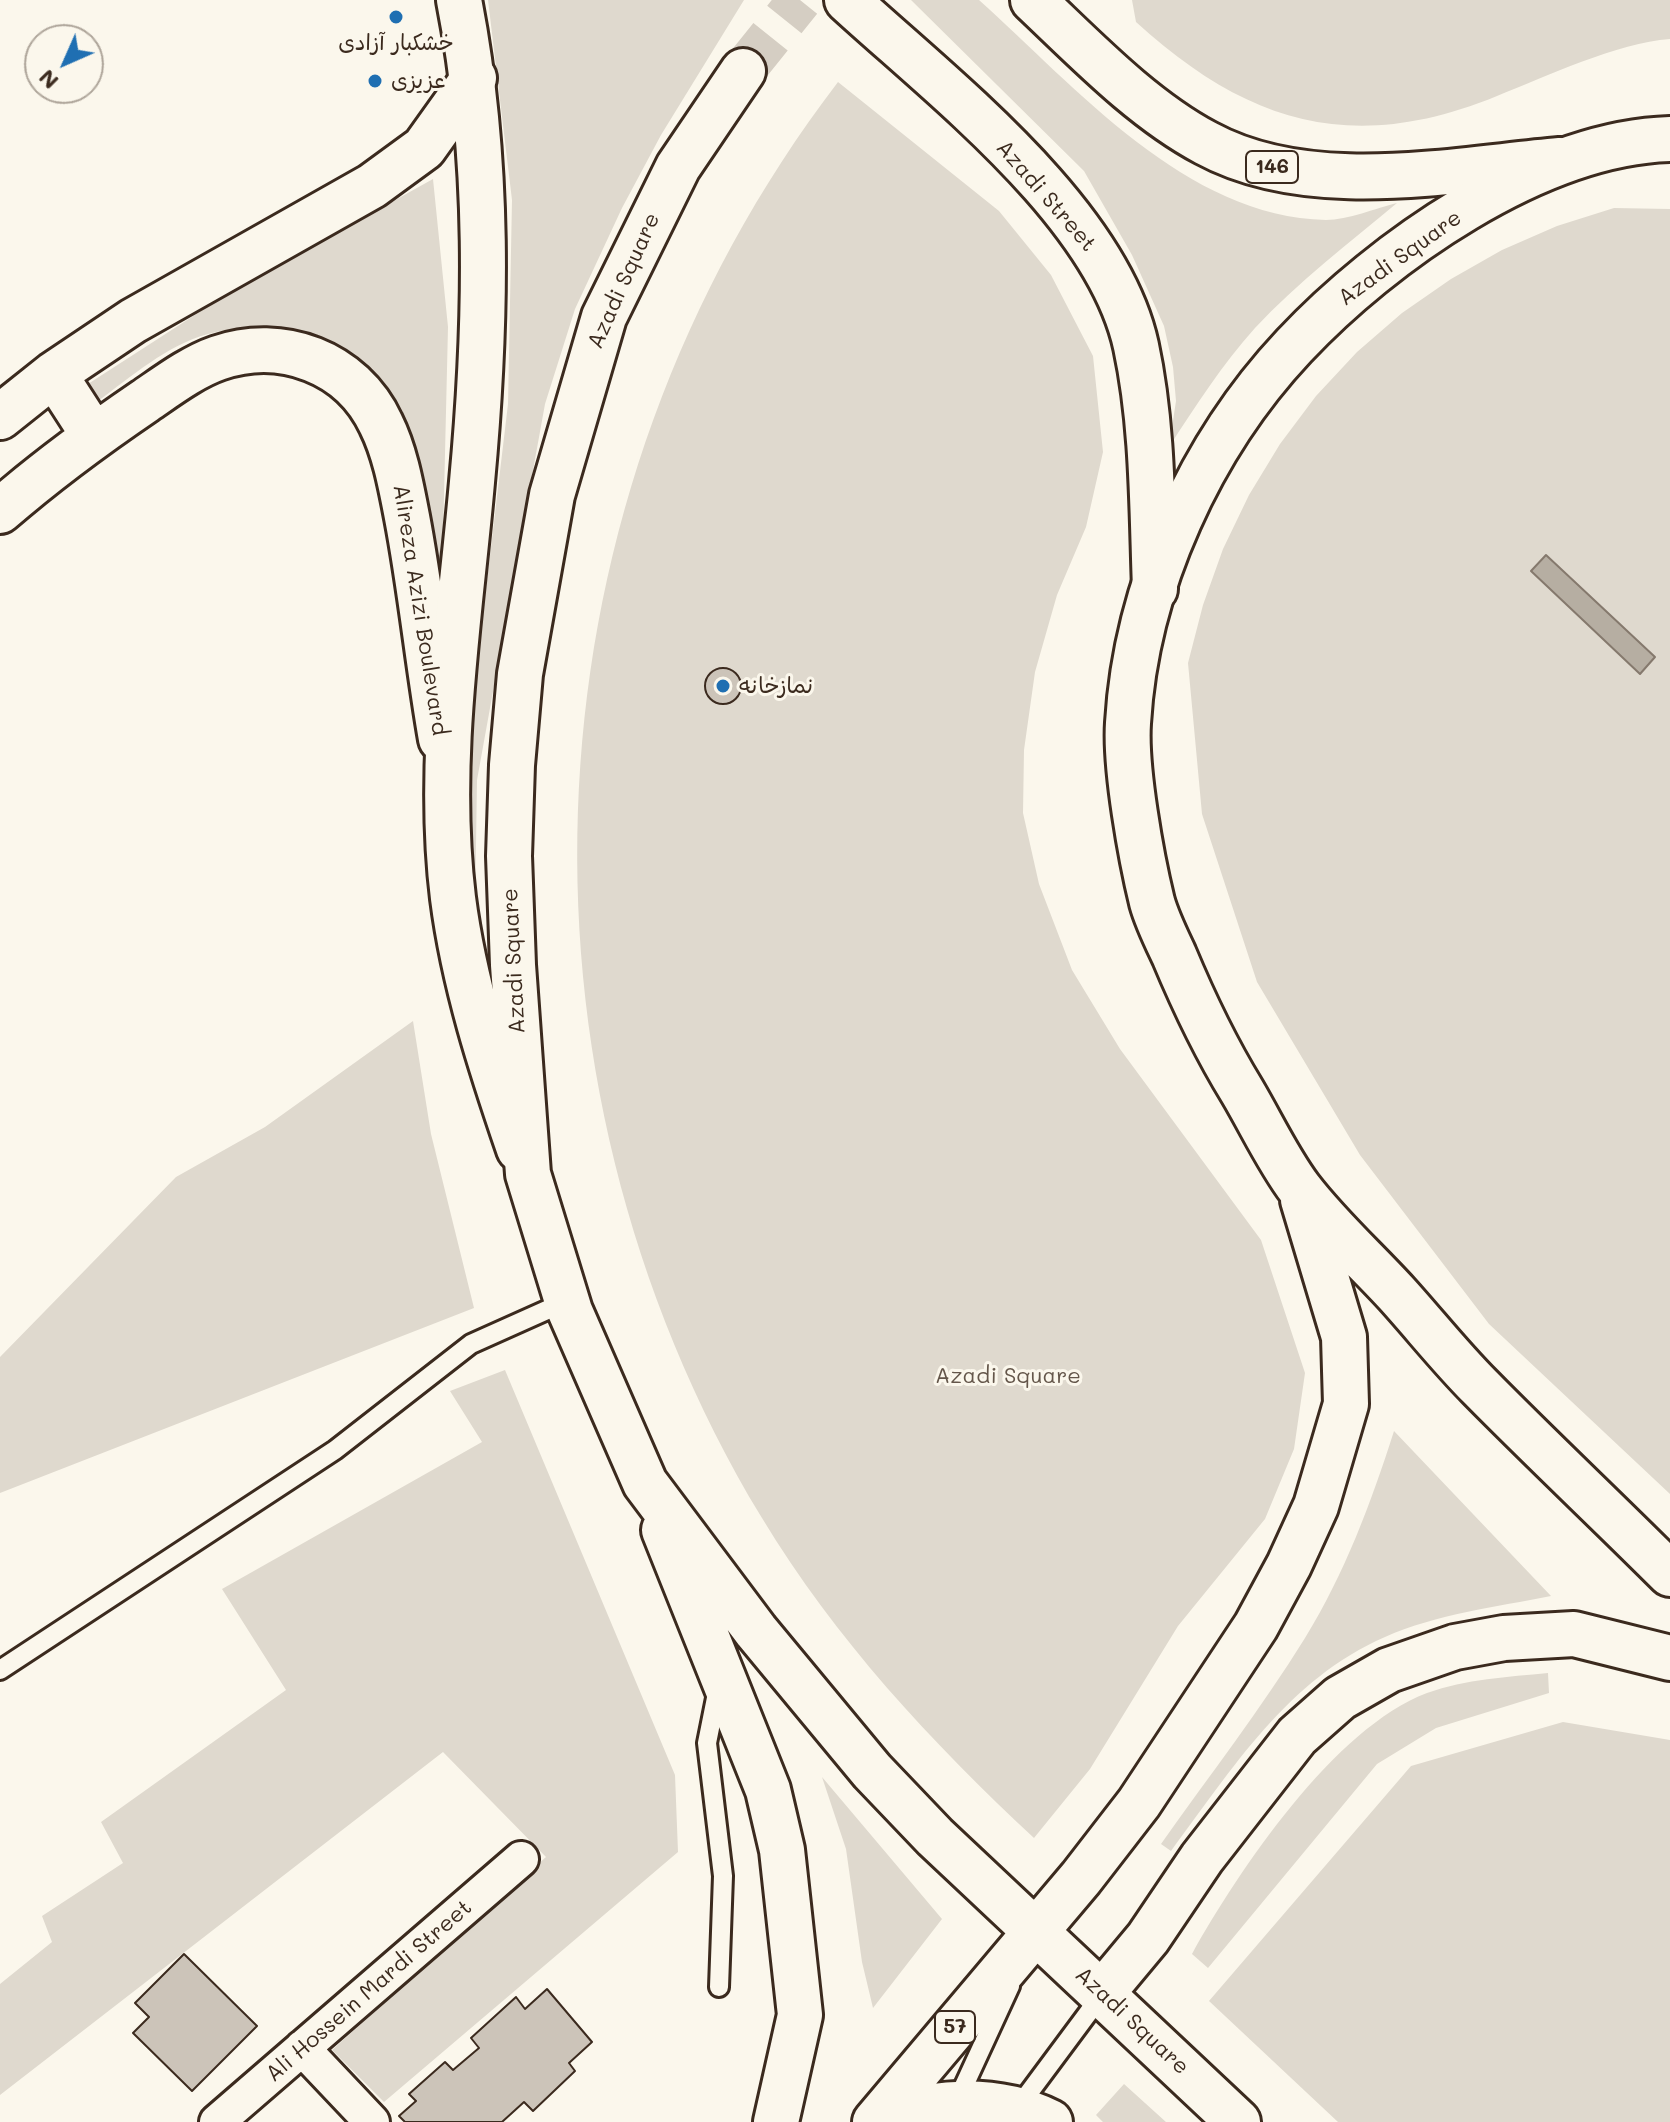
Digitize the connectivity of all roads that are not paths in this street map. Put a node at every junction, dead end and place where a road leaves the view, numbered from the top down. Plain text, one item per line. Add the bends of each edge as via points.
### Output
1 (459, 0) edge
2 (847, 0) edge
3 (873, 0) edge
4 (1033, 0) edge
5 (743, 71) tunnel mouth
6 (474, 78) junction
7 (982, 123) junction
8 (1670, 139) edge
9 (1566, 160) junction
10 (54, 374) junction
11 (0, 417) edge
12 (94, 436) junction
13 (0, 511) edge
14 (1155, 590) junction
15 (447, 778) junction
16 (528, 1174) junction
17 (1299, 1188) junction
18 (567, 1301) junction
19 (645, 1483) junction
20 (1670, 1574) edge
21 (1670, 1658) edge
22 (0, 1670) edge
23 (721, 1674) junction
24 (521, 1859) dead end
25 (1035, 1931) junction
26 (719, 1987) dead end
27 (1103, 1992) junction
28 (302, 2048) junction
29 (952, 2112) edge
30 (1025, 2117) edge
31 (877, 2119) edge
32 (217, 2122) edge
33 (372, 2122) edge
34 (776, 2122) edge
35 (1238, 2122) edge

1 - 6 main road
2 - 7 main road, Azadi Street
3 - 7 lane
4 - 9 main road, 146 via 1187,132 1259,164 1338,177
5 - 16 main road, Azadi Square via 678,167 604,317 552,495 520,674 512,765 513,965
6 - 10 main road via 424,148 372,186 133,321
6 - 15 main road via 485,235 473,478
7 - 14 main road, Azadi Street via 1094,247 1119,298 1135,344 1143,393
8 - 9 main road, Azadi Square via 1615,146
9 - 14 main road, Azadi Square via 1478,201 1424,236 1371,273 1313,326 1238,415 1204,470
10 - 11 main road
10 - 12 main road
12 - 13 main road, Alireza Azizi Boulevard
12 - 15 main road, Alireza Azizi Boulevard via 217,358 297,353 328,364 353,383 382,425 399,478
14 - 17 main road, Azadi Square via 1137,659 1128,726 1153,906 1204,1028
15 - 16 main road via 453,897 468,981
16 - 18 main road, Azadi Square
17 - 20 main road, Azadi Square via 1475,1383
17 - 25 main road via 1344,1337 1346,1404 1316,1506 1256,1626 1139,1803
18 - 19 main road, Azadi Square
18 - 22 lane via 471,1344 335,1450
19 - 23 main road
19 - 25 main road, Azadi Square via 756,1631 872,1771
21 - 27 main road via 1574,1634 1504,1638 1455,1647 1389,1670 1340,1698 1297,1736
23 - 26 lane via 707,1743 723,1876
23 - 34 main road via 768,1790 790,1915 800,2015
24 - 28 street, Ali Hossein Mardi Street
25 - 27 main road, Azadi Square
25 - 29 lane
25 - 31 main road, 57
27 - 30 lane
27 - 35 main road, Azadi Square
28 - 32 street, Ali Hossein Mardi Street
28 - 33 street
29 - 30 main road
29 - 31 main road

